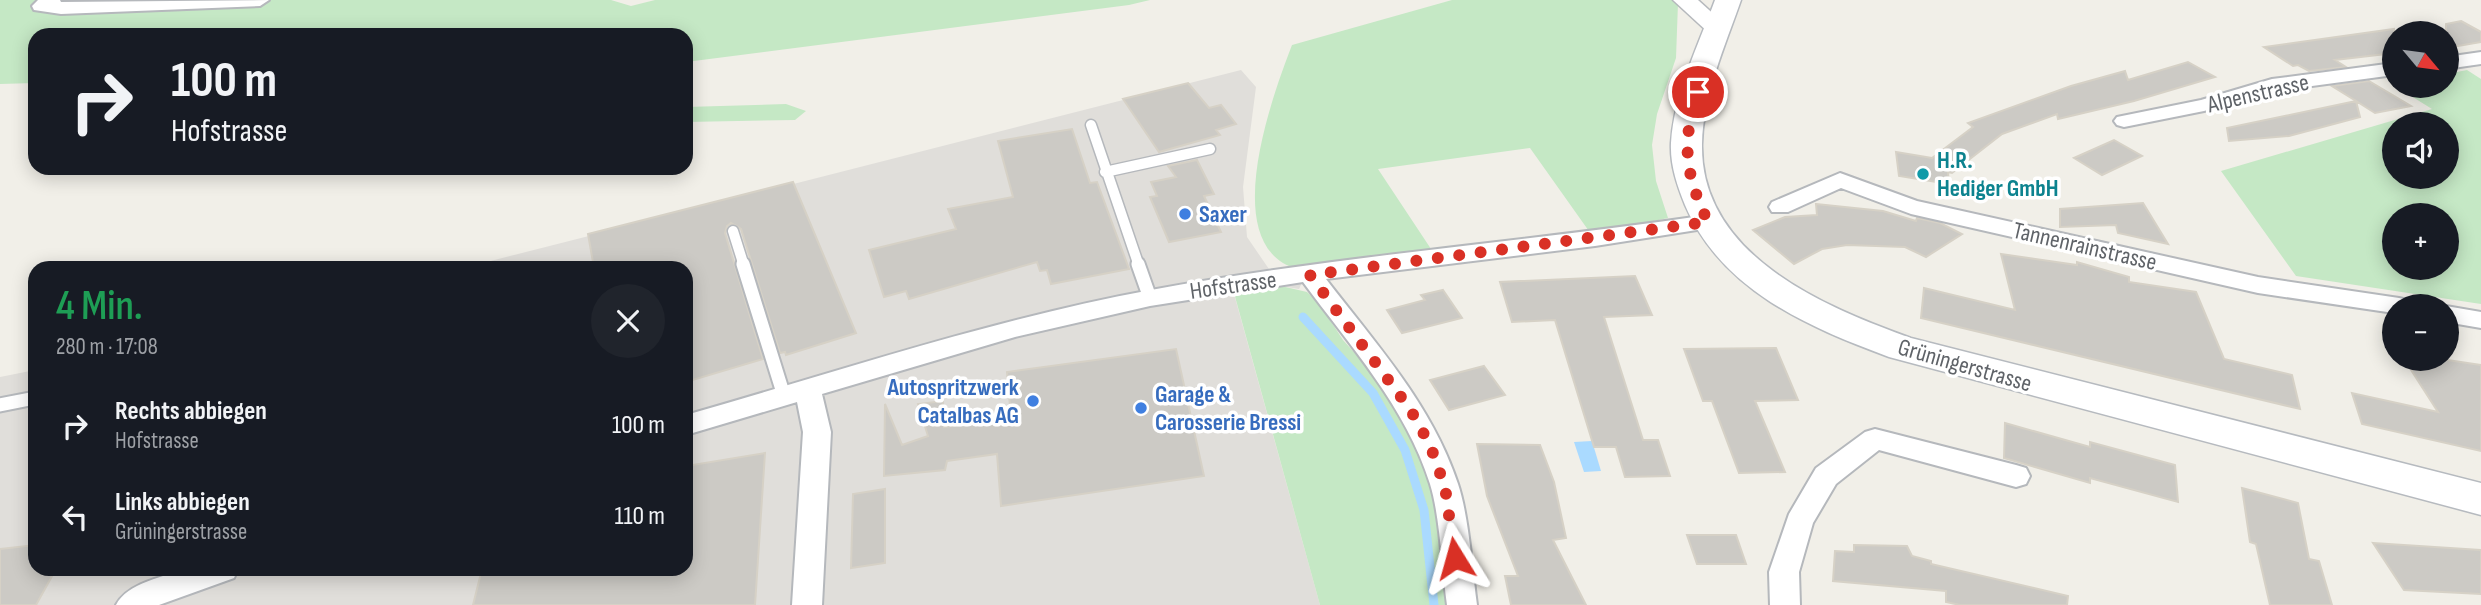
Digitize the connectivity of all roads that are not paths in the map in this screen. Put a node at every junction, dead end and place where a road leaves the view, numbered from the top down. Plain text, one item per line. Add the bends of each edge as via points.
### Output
1 (51, 0) edge
2 (260, 0) edge
3 (1684, 0) edge
4 (1723, 14) edge
5 (2481, 58) edge
6 (2459, 61) edge
7 (2382, 71) edge
8 (2124, 121) dead end
9 (1091, 125) dead end
10 (1210, 149) dead end
11 (1105, 172) junction
12 (1780, 207) dead end
13 (1708, 222) junction
14 (733, 232) dead end
15 (1310, 275) junction
16 (1150, 298) junction
17 (2382, 303) edge
18 (2459, 316) edge
19 (2481, 320) edge
20 (796, 392) junction
21 (28, 399) edge
22 (0, 405) edge
23 (693, 423) edge
24 (2016, 476) dead end
25 (2481, 499) edge
26 (198, 576) edge
27 (131, 605) edge
28 (807, 605) edge
29 (1462, 605) edge
30 (1785, 605) edge

1 - 2 street via 41,6
3 - 4 street
4 - 13 main road, Grüningerstrasse via 1686,137 1690,176
5 - 6 street
7 - 8 street, Alpenstrasse via 2272,85
9 - 11 lane
10 - 11 lane
11 - 16 lane
12 - 17 street, Tannenrainstrasse via 1840,180 1910,207 2258,285
13 - 15 street, Hofstrasse
13 - 25 main road, Grüningerstrasse via 1760,280 1819,315 1891,344
14 - 20 lane
15 - 16 street, Hofstrasse
15 - 29 street via 1410,409 1430,445 1445,487
16 - 20 street, Hofstrasse via 1013,329
18 - 19 street
20 - 23 street, Hofstrasse
20 - 28 street via 817,432
21 - 22 lane
24 - 30 street via 1875,439 1826,476 1799,522 1784,572
26 - 27 street

